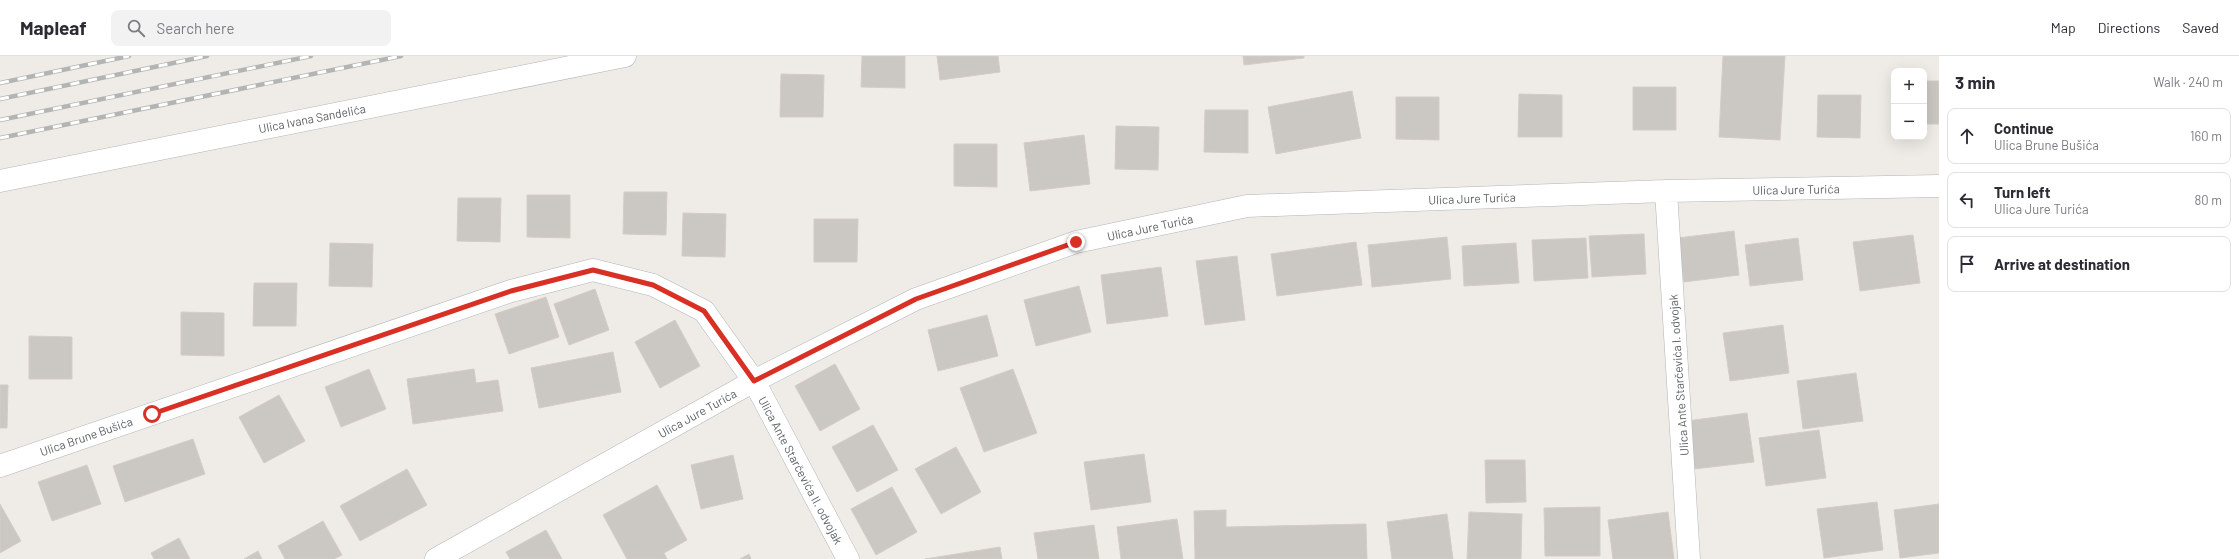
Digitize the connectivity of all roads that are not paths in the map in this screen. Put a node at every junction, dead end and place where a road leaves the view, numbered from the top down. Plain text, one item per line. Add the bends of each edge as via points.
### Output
1 (625, 56) edge
2 (0, 181) edge
3 (1939, 186) edge
4 (1666, 191) junction
5 (754, 381) junction
6 (0, 466) edge
7 (436, 559) edge
8 (848, 559) edge
9 (1689, 559) edge

1 - 2 street, Ulica Ivana Sandelića
3 - 4 street, Ulica Jure Turića
4 - 5 street, Ulica Jure Turića via 1247,206 1076,242 916,299
4 - 9 street, Ulica Ante Starčevića I. odvojak
5 - 6 street, Ulica Brune Bušića via 704,311 653,285 593,270 511,291
5 - 7 street, Ulica Jure Turića
5 - 8 street, Ulica Ante Starčevića II. odvojak

